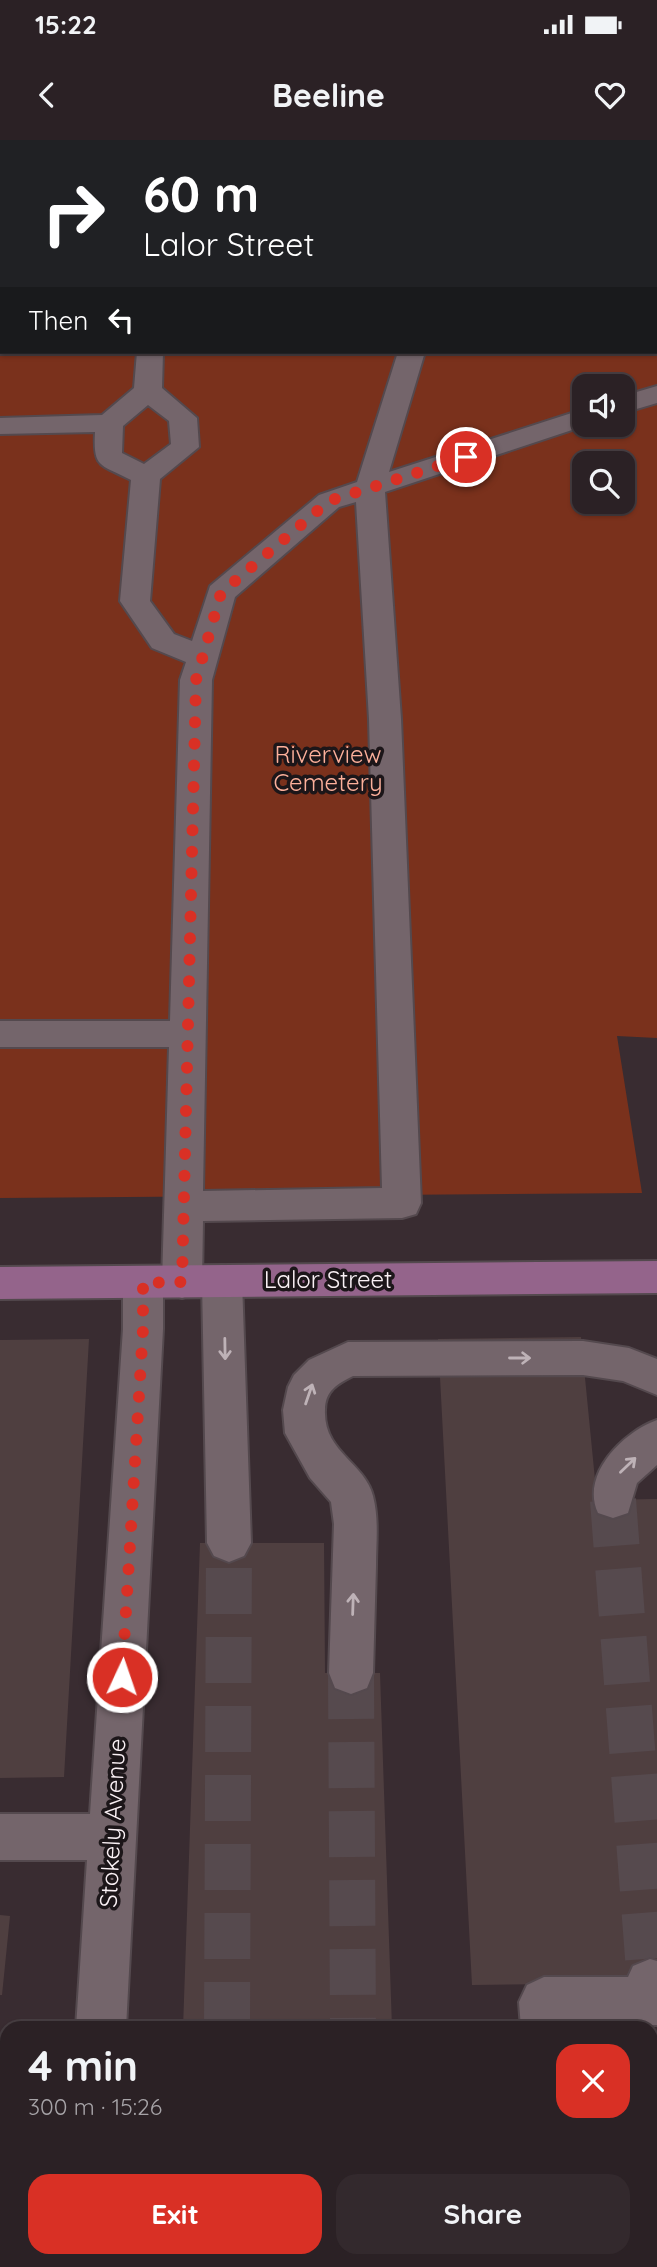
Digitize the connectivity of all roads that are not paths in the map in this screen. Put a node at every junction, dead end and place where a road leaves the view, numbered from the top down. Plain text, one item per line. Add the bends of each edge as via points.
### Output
1 (150, 354) edge
2 (410, 354) edge
3 (148, 391) junction
4 (657, 394) edge
5 (635, 401) edge
6 (572, 422) edge
7 (110, 423) junction
8 (0, 426) edge
9 (146, 476) junction
10 (370, 488) junction
11 (203, 657) junction
12 (0, 1034) edge
13 (188, 1034) junction
14 (184, 1206) junction
15 (657, 1278) edge
16 (222, 1281) junction
17 (162, 1282) junction
18 (0, 1283) edge
19 (657, 1378) edge
20 (657, 1438) edge
21 (612, 1500) tunnel mouth
22 (229, 1543) tunnel mouth
23 (351, 1673) tunnel mouth
24 (0, 1837) edge
25 (112, 1838) junction
26 (650, 1983) dead end
27 (101, 2021) edge
28 (545, 2021) edge

1 - 3 street
2 - 10 street
3 - 7 street
3 - 9 street via 183,418 185,447
4 - 5 street
6 - 10 street, Stokely Avenue
7 - 8 street
7 - 9 street via 108,457
9 - 11 street via 135,601 163,641
10 - 11 street, Stokely Avenue via 329,501 221,593
10 - 14 street via 385,719 402,1203
11 - 13 street, Stokely Avenue via 196,680
12 - 13 street
13 - 14 street, Stokely Avenue
14 - 17 street, Stokely Avenue
15 - 16 main road, Lalor Street
16 - 17 main road, Lalor Street
16 -> 22 street
17 - 18 main road, Lalor Street
17 - 25 street, Stokely Avenue via 143,1329
23 -> 19 street via 352,1495 325,1465 306,1433 308,1387 323,1372 348,1359 583,1358 629,1365
21 -> 20 street via 618,1475
24 - 25 street
25 - 27 street, Stokely Avenue
26 - 28 street via 652,2002 544,2002

